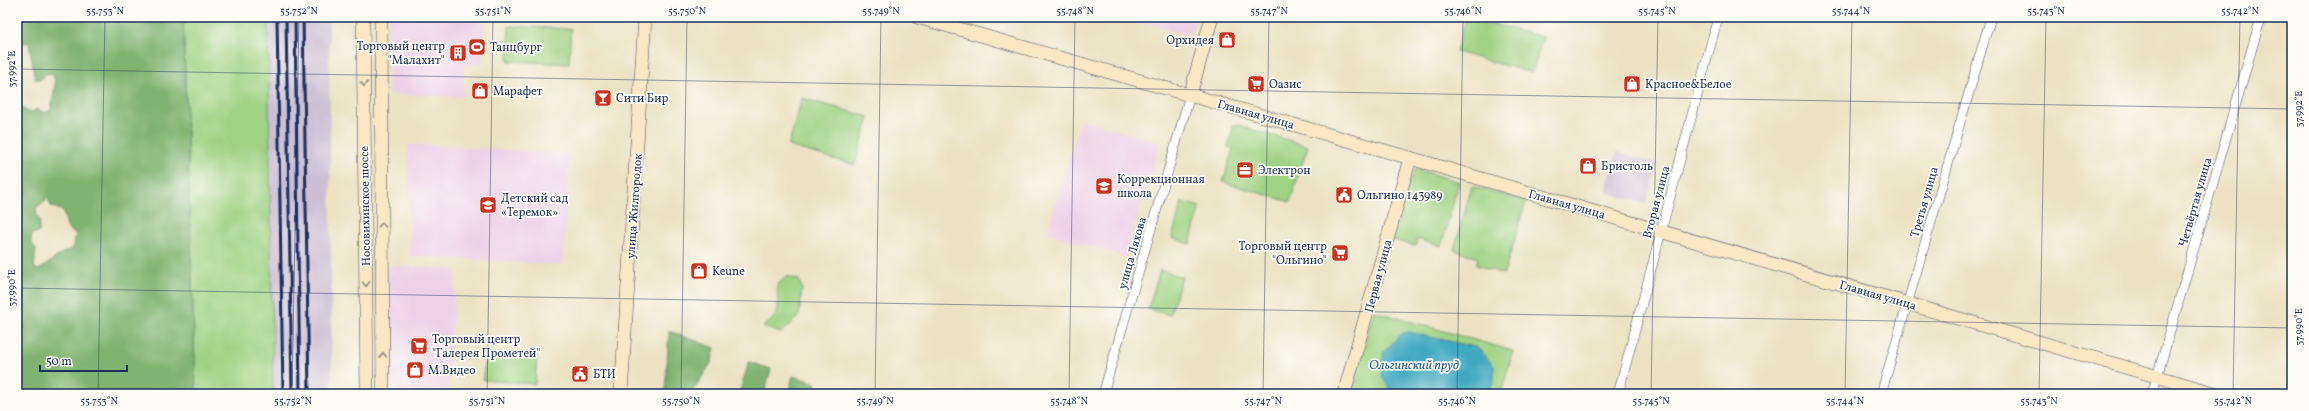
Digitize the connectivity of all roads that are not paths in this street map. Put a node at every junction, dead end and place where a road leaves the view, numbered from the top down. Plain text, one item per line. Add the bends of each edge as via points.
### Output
1 (364, 17) edge
2 (381, 17) edge
3 (645, 17) edge
4 (917, 17) edge
5 (1212, 17) edge
6 (1718, 17) edge
7 (1991, 17) edge
8 (2261, 17) edge
9 (1190, 95) junction
10 (1410, 158) junction
11 (1661, 232) junction
12 (1908, 303) junction
13 (2157, 377) junction
14 (367, 394) edge
15 (383, 394) edge
16 (621, 394) edge
17 (1103, 394) edge
18 (1344, 394) edge
19 (1618, 394) edge
20 (1881, 394) edge
21 (2152, 394) edge
22 (2216, 394) edge

1 -> 14 street, Носовихинское шоссе
15 -> 2 street, Носовихинское шоссе
3 - 16 street, улица Жилгородок
4 - 9 street, Главная улица
5 - 9 street
6 - 11 street, Вторая улица
7 - 12 street, Третья улица
8 - 13 street, Четвёртая улица
9 - 10 street, Главная улица
9 - 17 street, улица Ляхова
10 - 11 street, Главная улица
10 - 18 street, Первая улица
11 - 12 street, Главная улица
11 - 19 street, Вторая улица
12 - 13 street, Главная улица
12 - 20 street, Третья улица
13 - 21 street, Четвёртая улица
13 - 22 street, Главная улица

